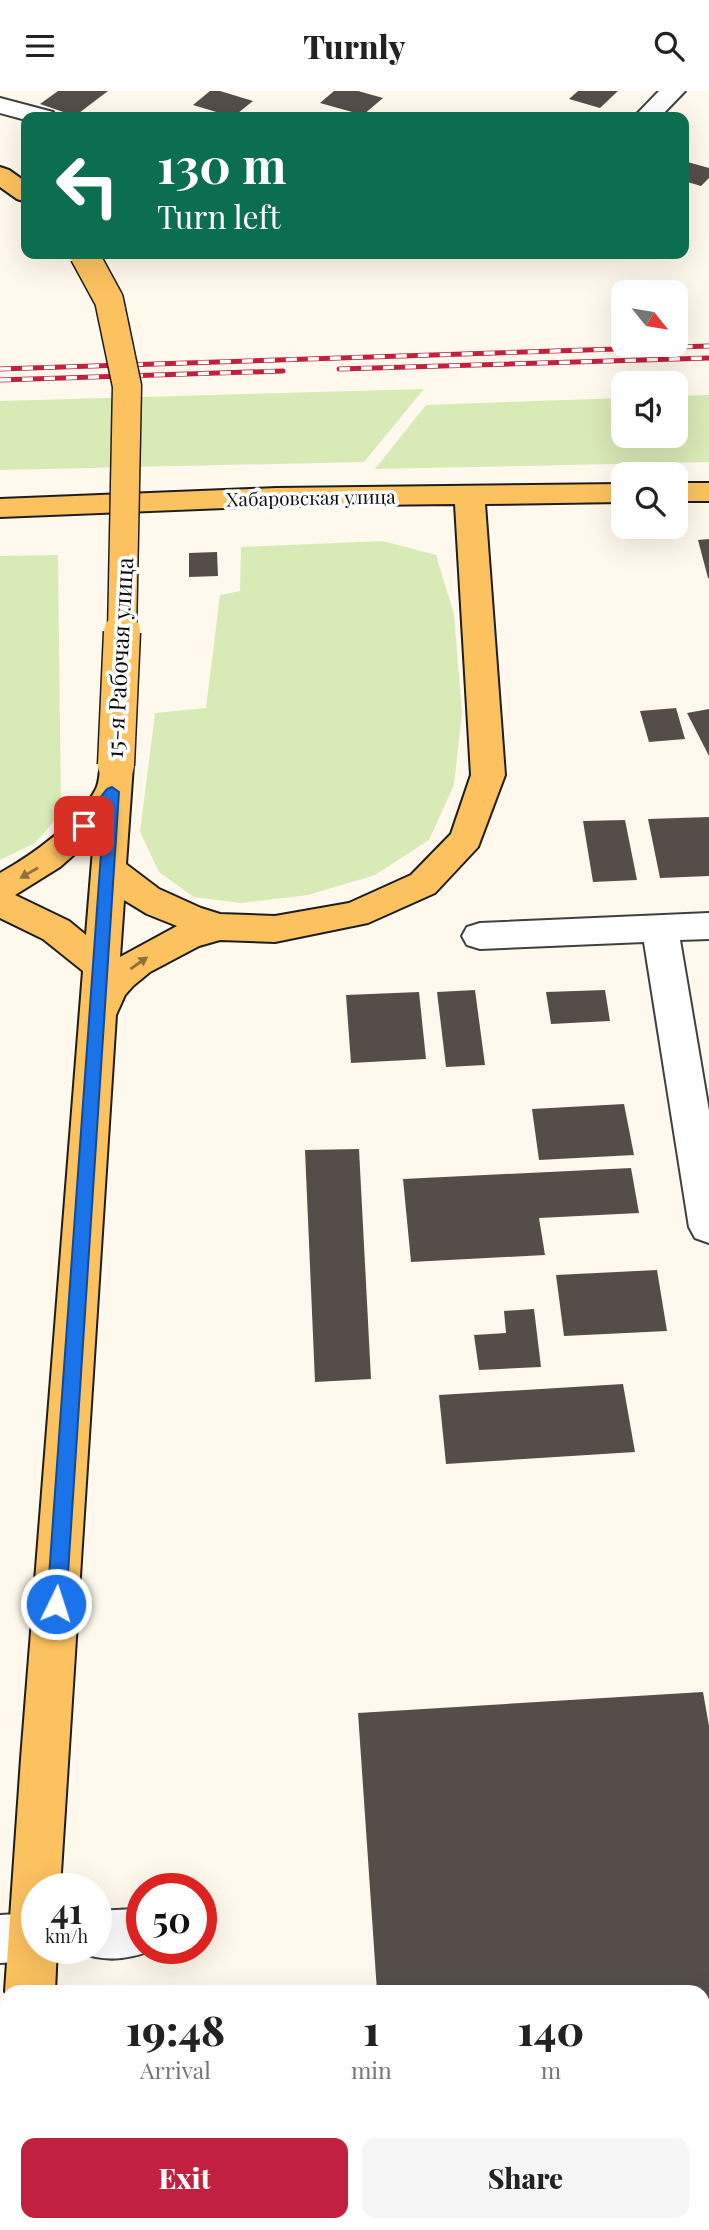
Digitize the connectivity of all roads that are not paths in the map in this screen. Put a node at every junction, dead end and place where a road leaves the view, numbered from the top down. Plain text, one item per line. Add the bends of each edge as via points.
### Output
1 (673, 91) edge
2 (0, 104) edge
3 (27, 112) edge
4 (651, 112) edge
5 (0, 175) edge
6 (21, 190) edge
7 (86, 259) edge
8 (688, 492) edge
9 (709, 492) edge
10 (611, 493) edge
11 (470, 495) junction
12 (0, 508) edge
13 (114, 778) junction
14 (108, 868) junction
15 (0, 888) edge
16 (0, 903) edge
17 (709, 926) edge
18 (220, 927) junction
19 (660, 928) junction
20 (480, 936) dead end
21 (102, 967) junction
22 (99, 1016) junction
23 (709, 1227) edge
24 (31, 1873) edge
25 (27, 1964) edge
26 (29, 1985) edge

1 - 4 street
2 - 3 street
5 - 6 main road
7 - 13 main road, 15-я Рабочая улица, bridge via 109,300 127,386 125,572
8 - 9 main road
10 - 11 main road, Хабаровская улица
11 - 12 main road, Хабаровская улица
11 - 18 main road via 488,775 466,839 423,884 356,914 275,929
13 - 14 main road, 15-я Рабочая улица
13 -> 15 main road via 71,841 42,865
14 - 18 main road via 131,890 161,908
14 - 21 main road, 15-я Рабочая улица
16 - 21 main road via 56,930
17 - 19 street
22 -> 18 main road via 109,989 137,963 187,936
19 - 20 street
19 - 23 street
21 - 22 main road, 15-я Рабочая улица
22 - 24 main road, 15-я Рабочая улица via 44,1759
25 - 26 main road, 15-я Рабочая улица

